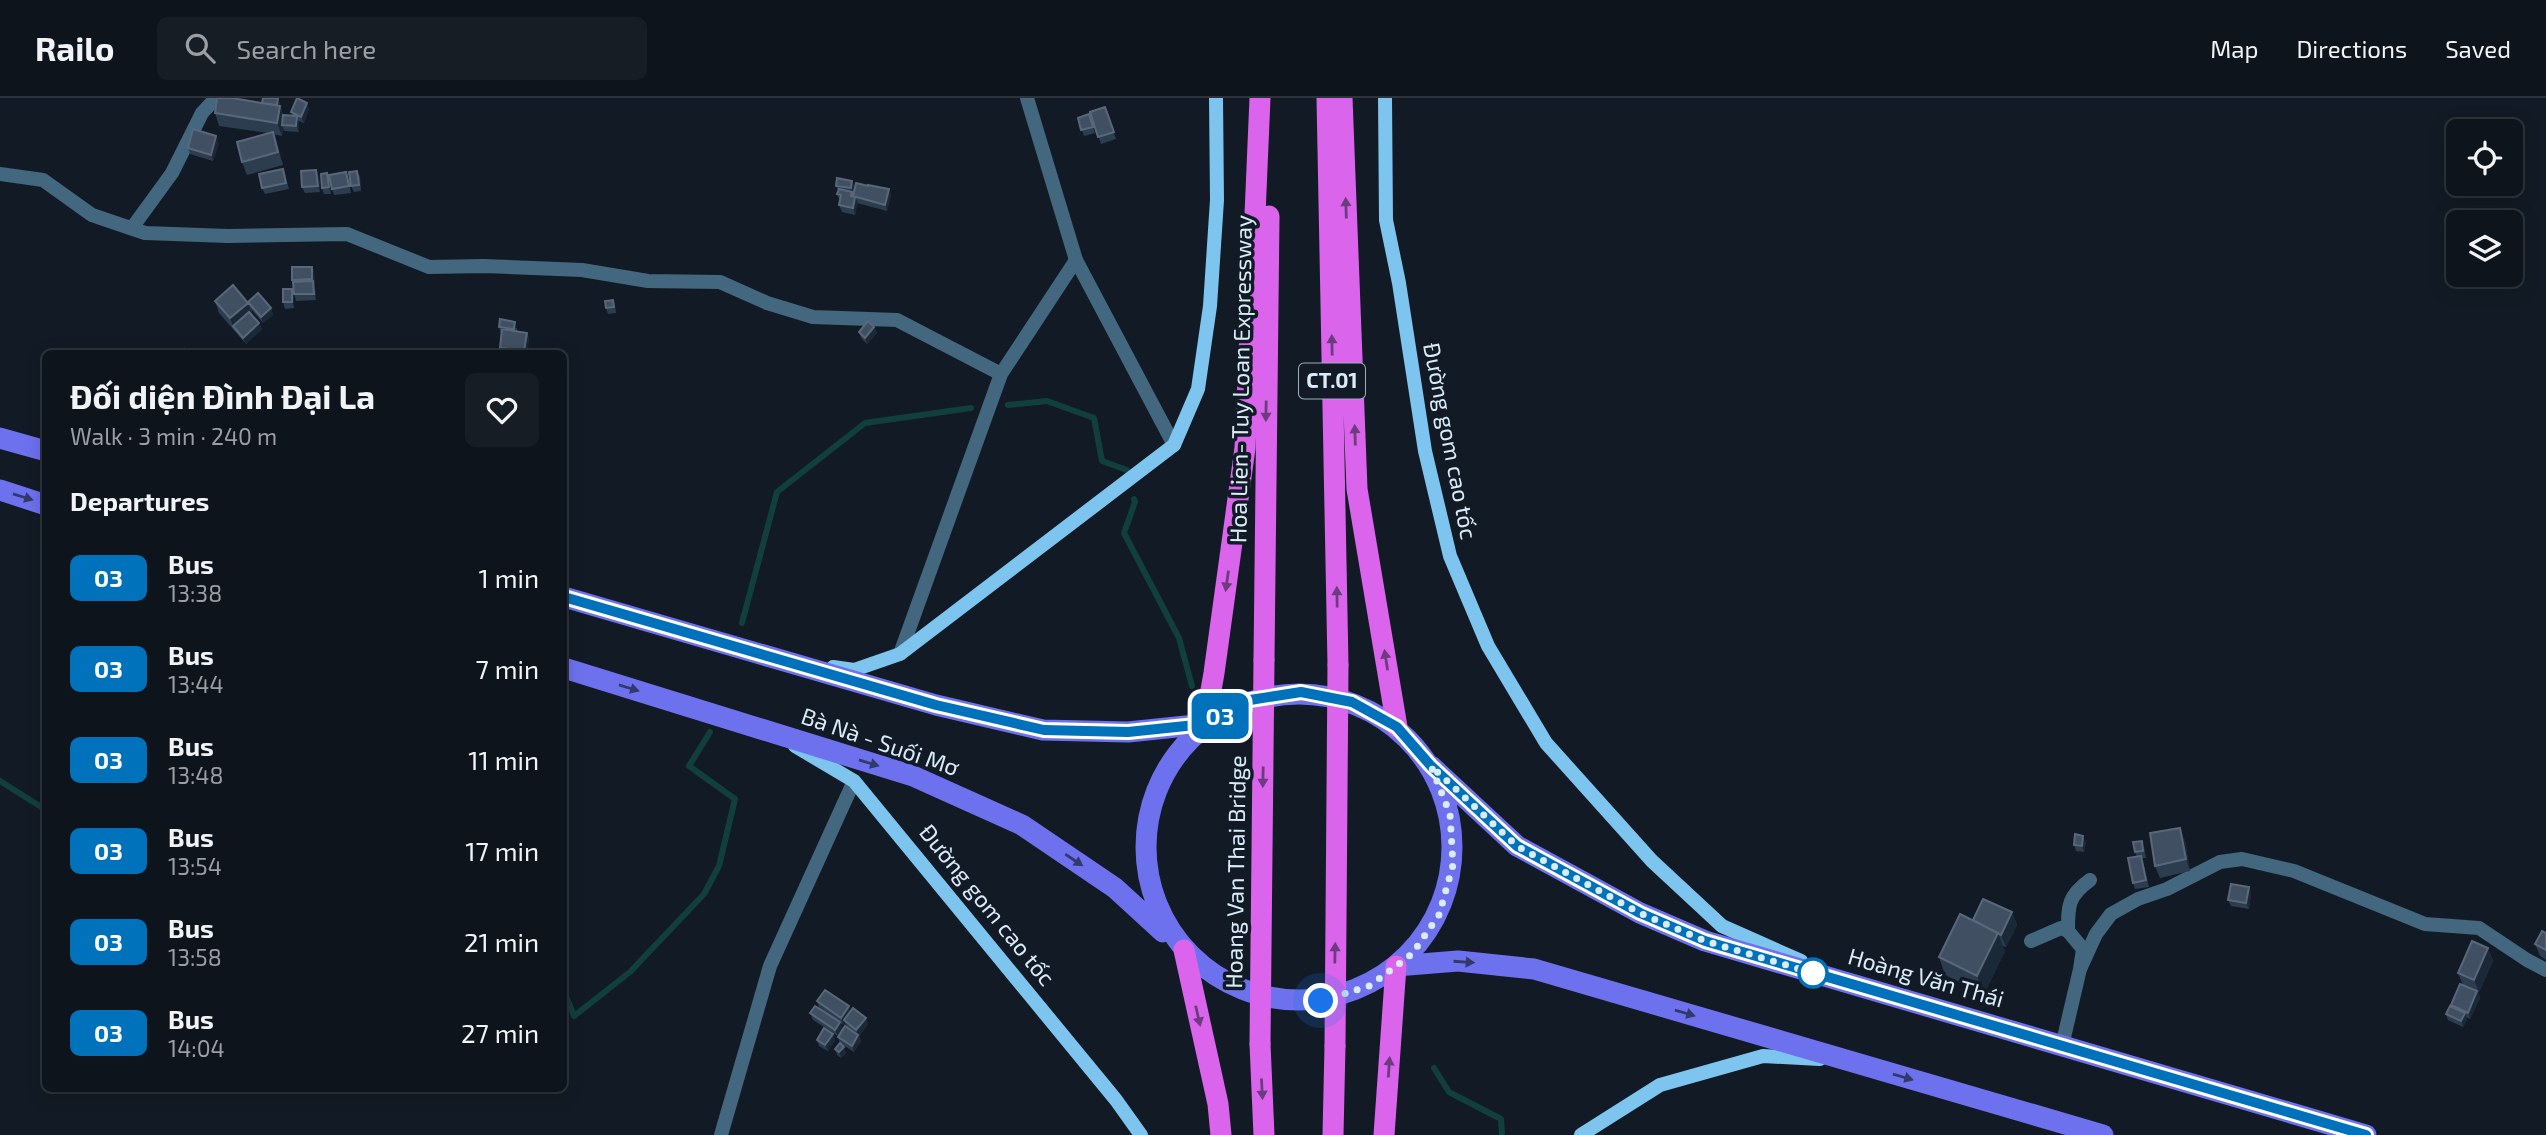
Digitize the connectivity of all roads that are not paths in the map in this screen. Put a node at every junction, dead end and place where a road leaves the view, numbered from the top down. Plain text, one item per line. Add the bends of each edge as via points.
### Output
1 (216, 98) edge
2 (1027, 98) edge
3 (1216, 98) edge
4 (1260, 98) edge
5 (1270, 98) edge
6 (1327, 98) edge
7 (1342, 98) edge
8 (1385, 98) edge
9 (0, 174) edge
10 (132, 228) junction
11 (1076, 260) junction
12 (1001, 374) junction
13 (0, 438) edge
14 (1174, 445) junction
15 (42, 450) edge
16 (0, 490) edge
17 (42, 504) edge
18 (567, 598) edge
19 (900, 654) junction
20 (1264, 660) joint
21 (797, 663) junction
22 (567, 669) edge
23 (1205, 724) junction
24 (1397, 727) junction
25 (772, 733) junction
26 (1431, 766) junction
27 (854, 781) junction
28 (2090, 880) dead end
29 (2068, 931) junction
30 (2031, 941) dead end
31 (1184, 950) junction
32 (1396, 966) junction
33 (2080, 969) junction
34 (2546, 971) edge
35 (1860, 987) junction
36 (2062, 1046) junction
37 (1849, 1061) junction
38 (2344, 1132) edge
39 (721, 1135) edge
40 (1140, 1135) edge
41 (1221, 1135) edge
42 (1264, 1135) edge
43 (1334, 1135) edge
44 (1384, 1135) edge
45 (1581, 1135) edge
46 (2103, 1135) edge
47 (2366, 1135) edge

1 - 10 street via 202,113 172,173
2 - 11 street
3 - 14 main road via 1217,200 1210,306 1198,389
4 -> 23 highway via 1245,448
5 -> 20 highway, Hoa Lien- Tuy Loan Expressway / CT.01
43 -> 6 highway, CT.01, bridge via 1338,665
24 -> 7 highway via 1357,489
8 - 35 main road, Đường gom cao tốc via 1386,220 1425,451 1450,556 1488,646 1546,743 1652,861 1722,926
9 - 10 street via 43,180 92,215
10 - 12 street via 145,233 229,236 347,234 429,267 582,270 648,281 720,282 813,317 897,320
11 - 12 street
11 - 14 street
12 - 19 street
13 - 15 main road
14 - 19 main road
16 -> 17 main road
18 - 21 main road
19 - 21 main road via 854,670
20 -> 42 highway, Hoang Van Thai Bridge / CT.01, bridge via 1260,1044
21 - 23 main road via 936,705 1044,730 1128,732
22 -> 25 main road, Bà Nà - Suối Mơ
23 - 24 main road via 1250,700 1301,692 1352,702
23 - 31 main road via 1170,761 1149,807 1145,857 1157,907
24 - 26 main road
25 - 27 main road, Đường gom cao tốc
25 -> 31 main road, Bà Nà - Suối Mơ via 913,776 1022,825 1115,888
26 - 32 main road, Bà Nà - Suối Mơ via 1450,814 1453,865 1439,915 1412,954
26 - 35 main road, Hoàng Văn Thái via 1517,846 1640,913 1705,941
27 - 39 street via 770,966
27 - 40 main road, Đường gom cao tốc via 1100,1079
28 - 29 street via 2068,904
29 - 30 street via 2061,928
29 - 33 street via 2082,949
31 - 32 main road, Bà Nà - Suối Mơ via 1223,982 1270,999 1321,1001 1369,986
31 -> 41 highway
32 -> 37 main road via 1458,961 1534,969
44 -> 32 highway
33 - 34 street via 2111,914 2220,862 2242,859 2294,871 2425,924 2479,928
33 - 36 street
35 - 36 main road, Hoàng Văn Thái
36 - 38 main road, Hoàng Văn Thái
37 - 45 main road via 1763,1056 1660,1084
37 -> 46 main road
38 - 47 main road, Hoàng Văn Thái

